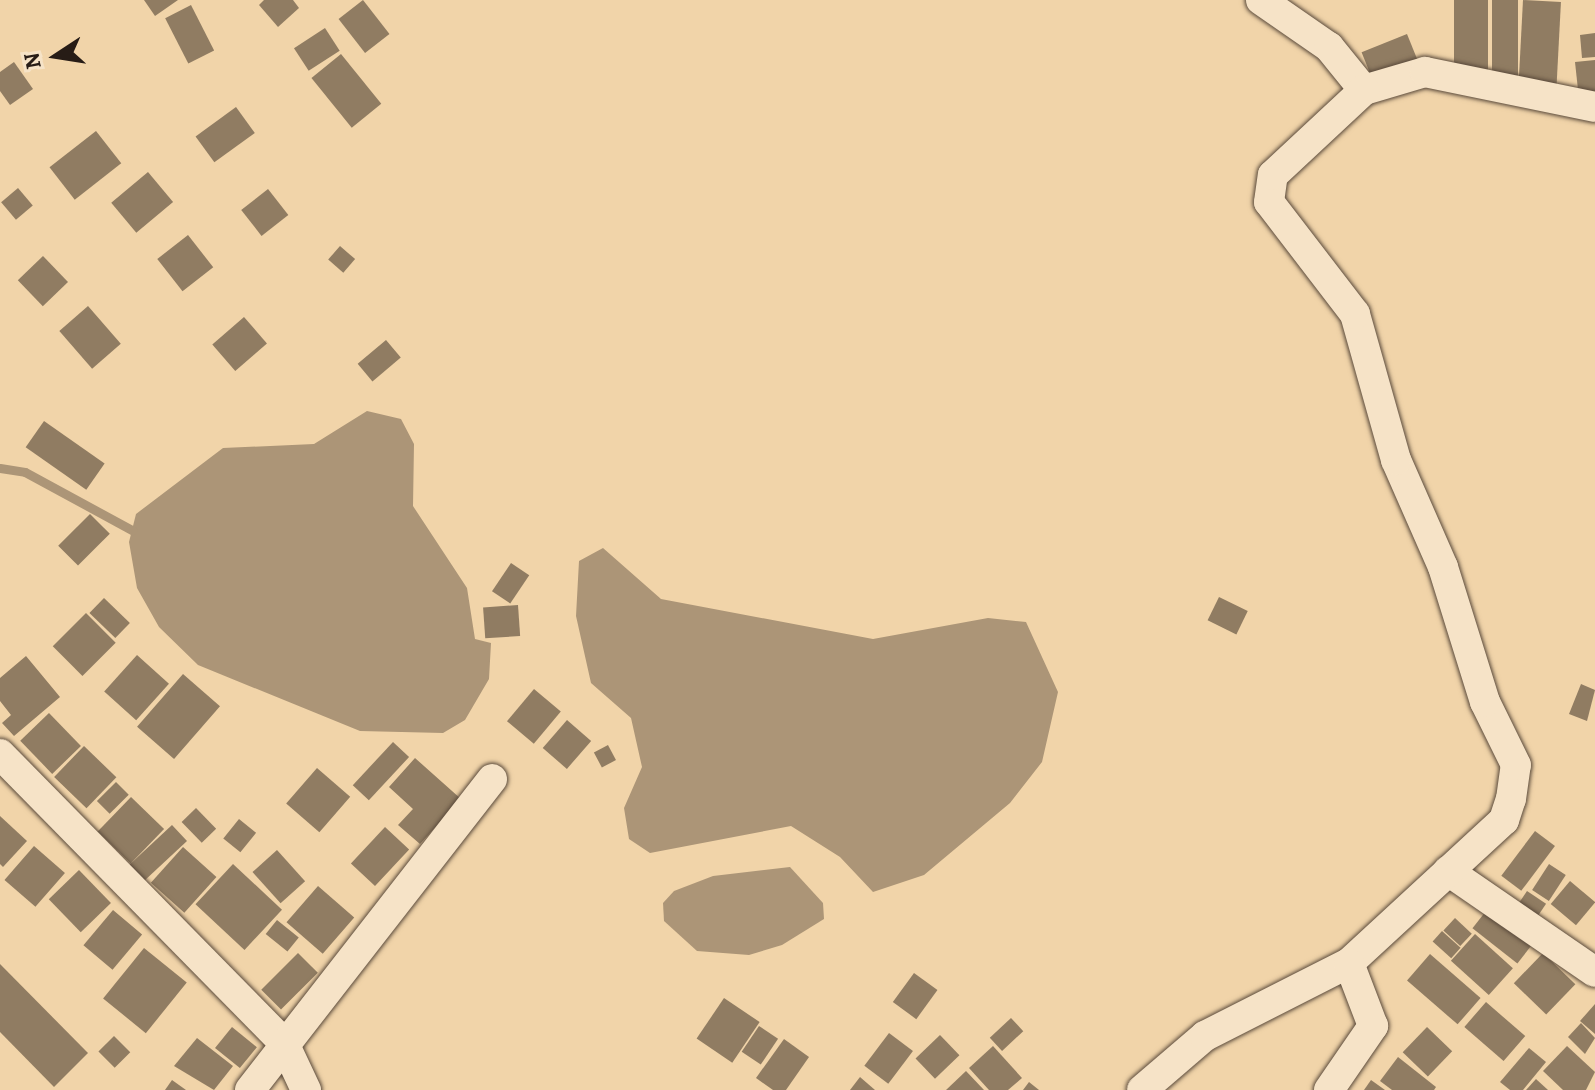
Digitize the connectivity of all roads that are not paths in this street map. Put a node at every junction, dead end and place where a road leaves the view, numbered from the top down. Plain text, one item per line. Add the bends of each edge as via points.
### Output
1 (1261, 0) edge
2 (1364, 90) junction
3 (1595, 107) edge
4 (0, 754) edge
5 (492, 779) dead end
6 (1448, 871) junction
7 (1349, 963) junction
8 (1595, 972) edge
9 (284, 1043) junction
10 (250, 1090) edge
11 (306, 1090) edge
12 (1142, 1090) edge
13 (1329, 1090) edge

1 - 2 street via 1329,47
2 - 3 street via 1425,72
2 - 6 street via 1267,188 1279,215 1355,314 1396,460 1443,567 1485,702 1516,765 1504,820
4 - 9 street
5 - 9 street
6 - 7 street
6 - 8 street
7 - 12 street via 1205,1036
7 - 13 street via 1373,1026
9 - 10 street
9 - 11 street

